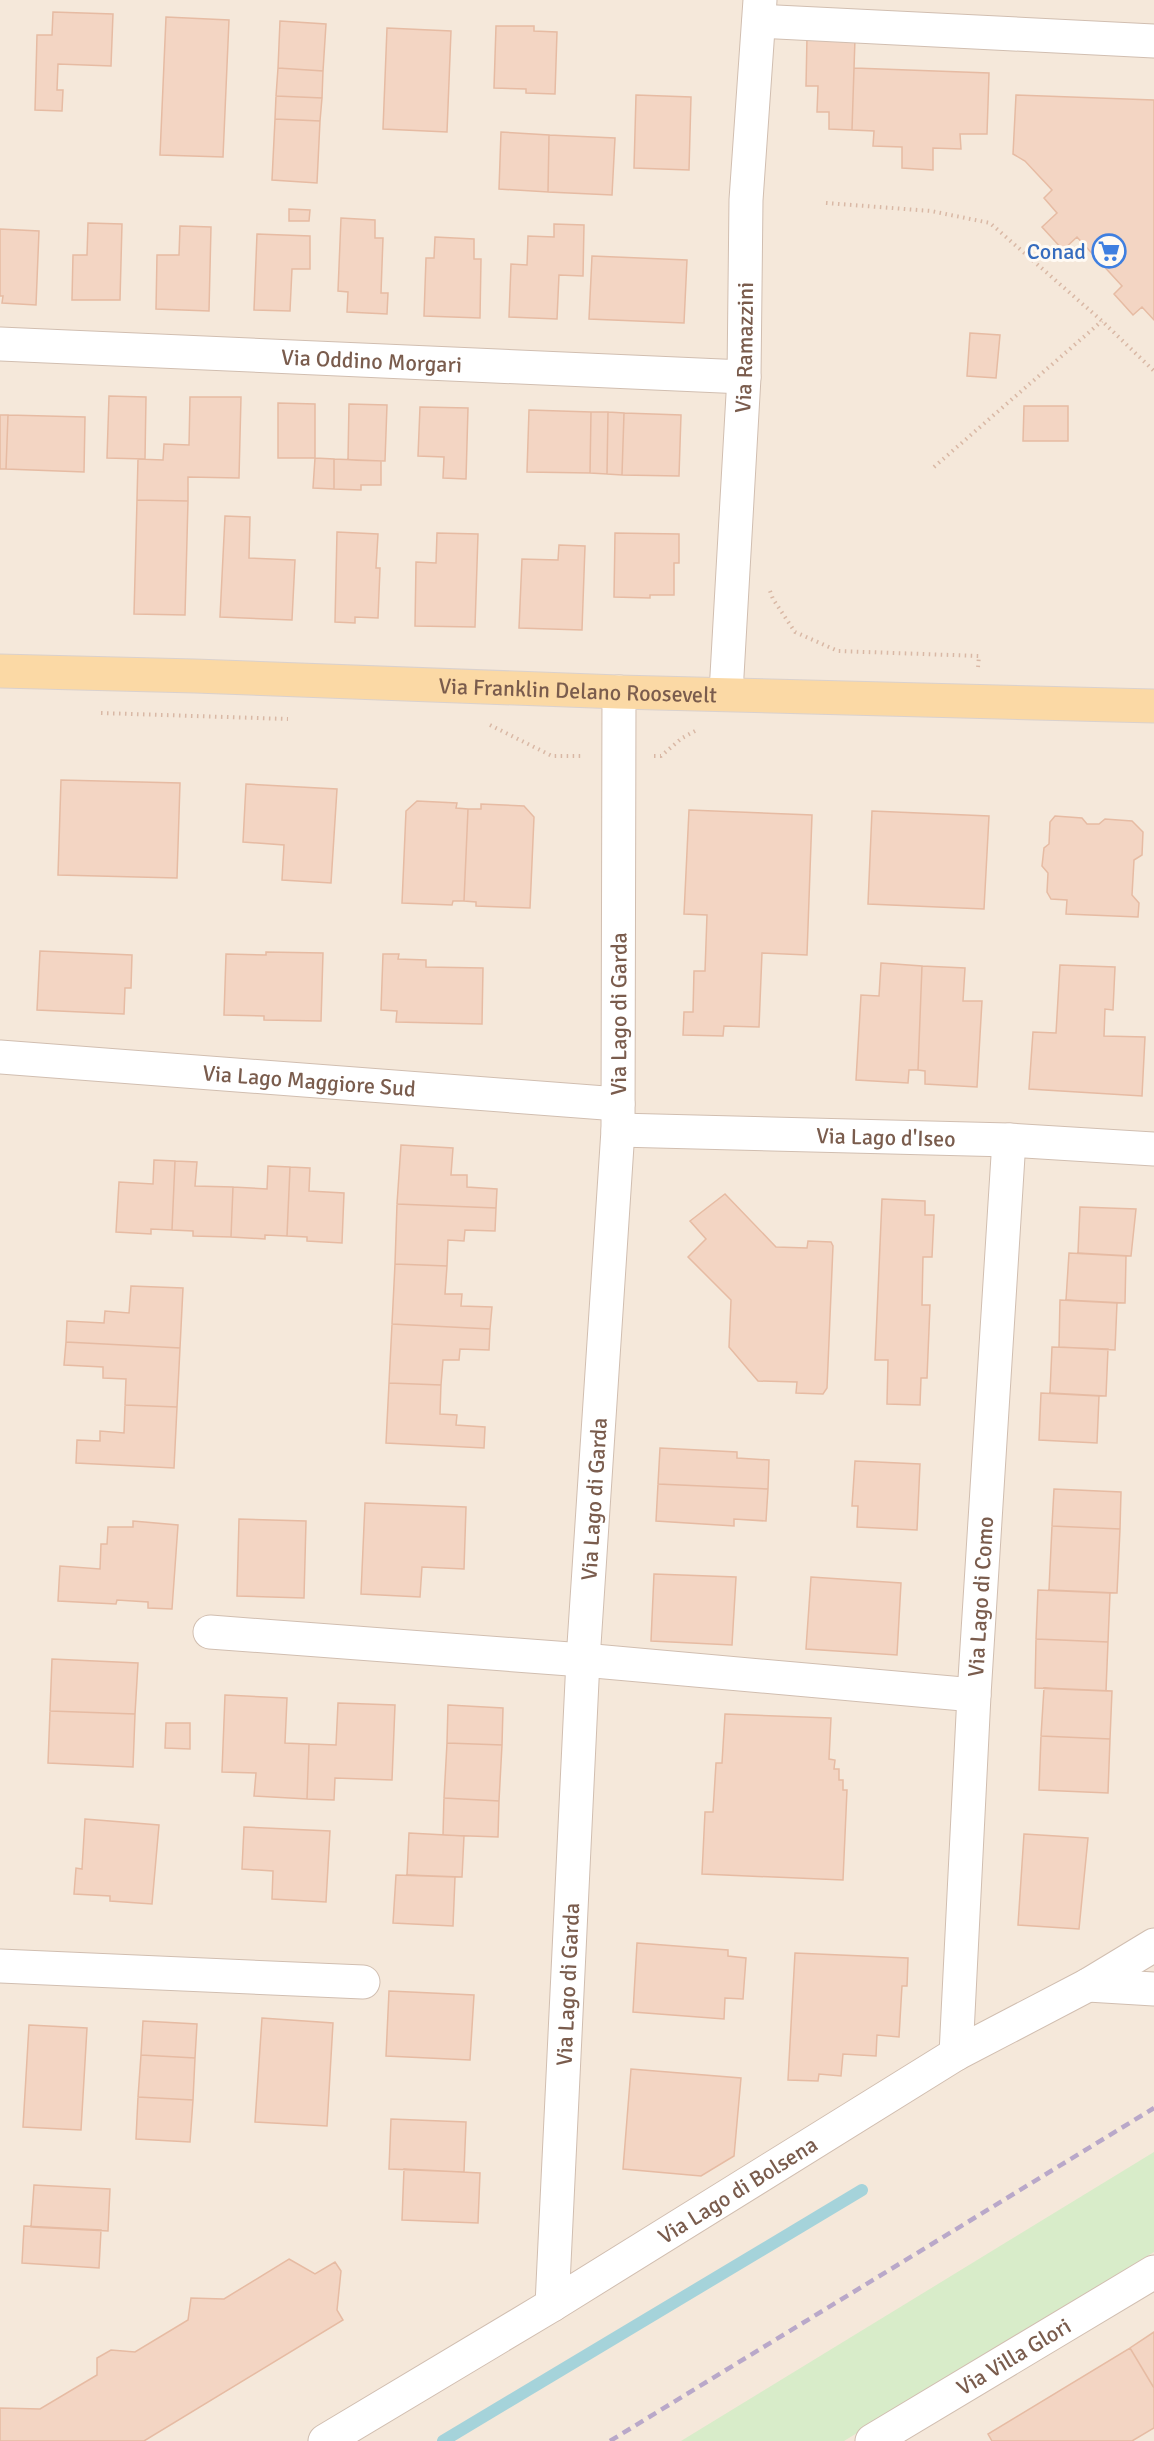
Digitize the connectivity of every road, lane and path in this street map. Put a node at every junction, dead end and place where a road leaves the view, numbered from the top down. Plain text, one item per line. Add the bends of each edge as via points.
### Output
1 (760, 10) edge
2 (1154, 41) edge
3 (826, 203) dead end
4 (1102, 321) junction
5 (0, 344) edge
6 (1154, 371) edge
7 (744, 377) junction
8 (934, 467) dead end
9 (767, 581) dead end
10 (0, 671) edge
11 (619, 692) junction
12 (726, 693) junction
13 (976, 701) junction
14 (1154, 706) edge
15 (96, 713) dead end
16 (300, 719) dead end
17 (479, 725) dead end
18 (700, 728) dead end
19 (619, 755) junction
20 (0, 1057) edge
21 (618, 1117) junction
22 (1009, 1140) junction
23 (1154, 1149) edge
24 (210, 1632) dead end
25 (583, 1660) junction
26 (974, 1695) junction
27 (1154, 1945) edge
28 (0, 1966) edge
29 (363, 1982) dead end
30 (1088, 1985) junction
31 (1154, 1989) edge
32 (956, 2054) junction
33 (1154, 2272) edge
34 (552, 2305) junction
35 (325, 2441) edge
36 (872, 2441) edge

1 - 2 street
1 - 7 street, Via Ramazzini via 746,200
3 - 4 path via 931,211 990,223
4 - 6 path
4 - 8 path
5 - 7 street, Via Oddino Morgari
7 - 12 street, Via Ramazzini
9 - 13 path via 772,599 795,632 838,651 978,656
10 - 11 main road, Via Franklin Delano Roosevelt
11 - 12 main road, Via Franklin Delano Roosevelt
11 - 19 street, Via Lago di Garda
12 - 13 main road, Via Franklin Delano Roosevelt
13 - 14 main road, Via Franklin Delano Roosevelt
15 - 16 path
17 - 19 path via 491,725 552,756
18 - 19 path via 661,756
19 - 21 street, Via Lago di Garda
20 - 21 street, Via Lago Maggiore Sud
21 - 22 street, Via Lago d'Iseo
21 - 25 street, Via Lago di Garda
22 - 23 street, Via Lago d'Iseo
22 - 26 street, Via Lago di Como
24 - 25 street
25 - 26 street
25 - 34 street, Via Lago di Garda
26 - 32 street, Via Lago di Como
27 - 30 street, Via Lago di Bolsena
28 - 29 street
30 - 31 street
30 - 32 street, Via Lago di Bolsena
32 - 34 street, Via Lago di Bolsena
33 - 36 street, Via Villa Glori
34 - 35 street, Via Lago di Bolsena

